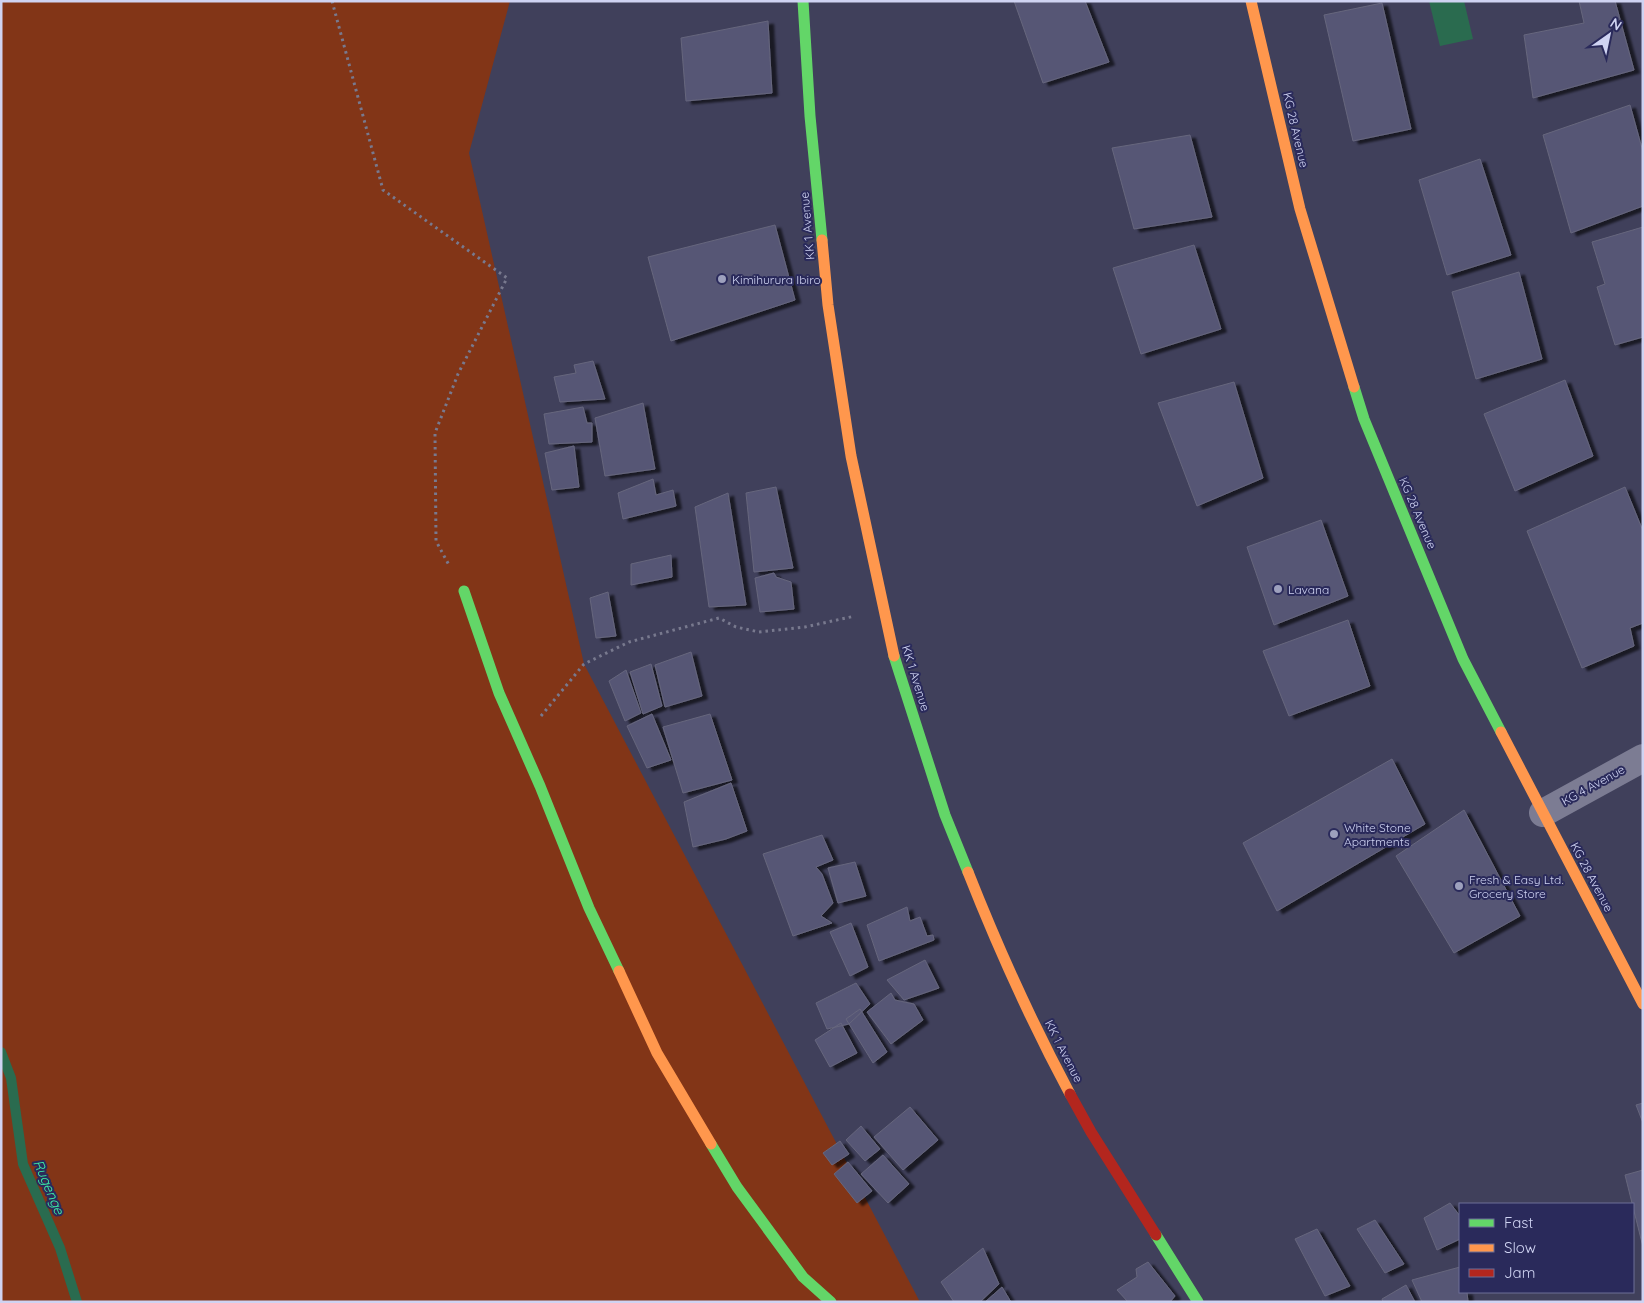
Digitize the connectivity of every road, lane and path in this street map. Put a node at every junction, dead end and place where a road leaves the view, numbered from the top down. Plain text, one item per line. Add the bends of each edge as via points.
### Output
1 (332, 1) edge
2 (803, 1) edge
3 (1251, 1) edge
4 (464, 591) joint
5 (884, 610) junction
6 (520, 741) junction
7 (1643, 758) edge
8 (1543, 813) junction
9 (1643, 1004) edge
10 (831, 1302) edge
11 (1198, 1302) edge

1 - 4 path via 383,190 507,278 458,374 435,433 436,541
2 - 5 street, KK 1 Avenue via 828,305 851,456
3 - 8 street, KG 28 Avenue via 1300,210 1364,419 1463,659
4 - 6 street via 499,693
5 - 6 path via 806,627 759,632 736,627 719,618 629,642 584,664
5 - 11 street, KK 1 Avenue via 894,656 945,815 984,913 1050,1057 1082,1115
6 - 10 street via 589,908 657,1053 737,1187 804,1277
7 - 8 street, KG 4 Avenue
8 - 9 street, KG 28 Avenue

